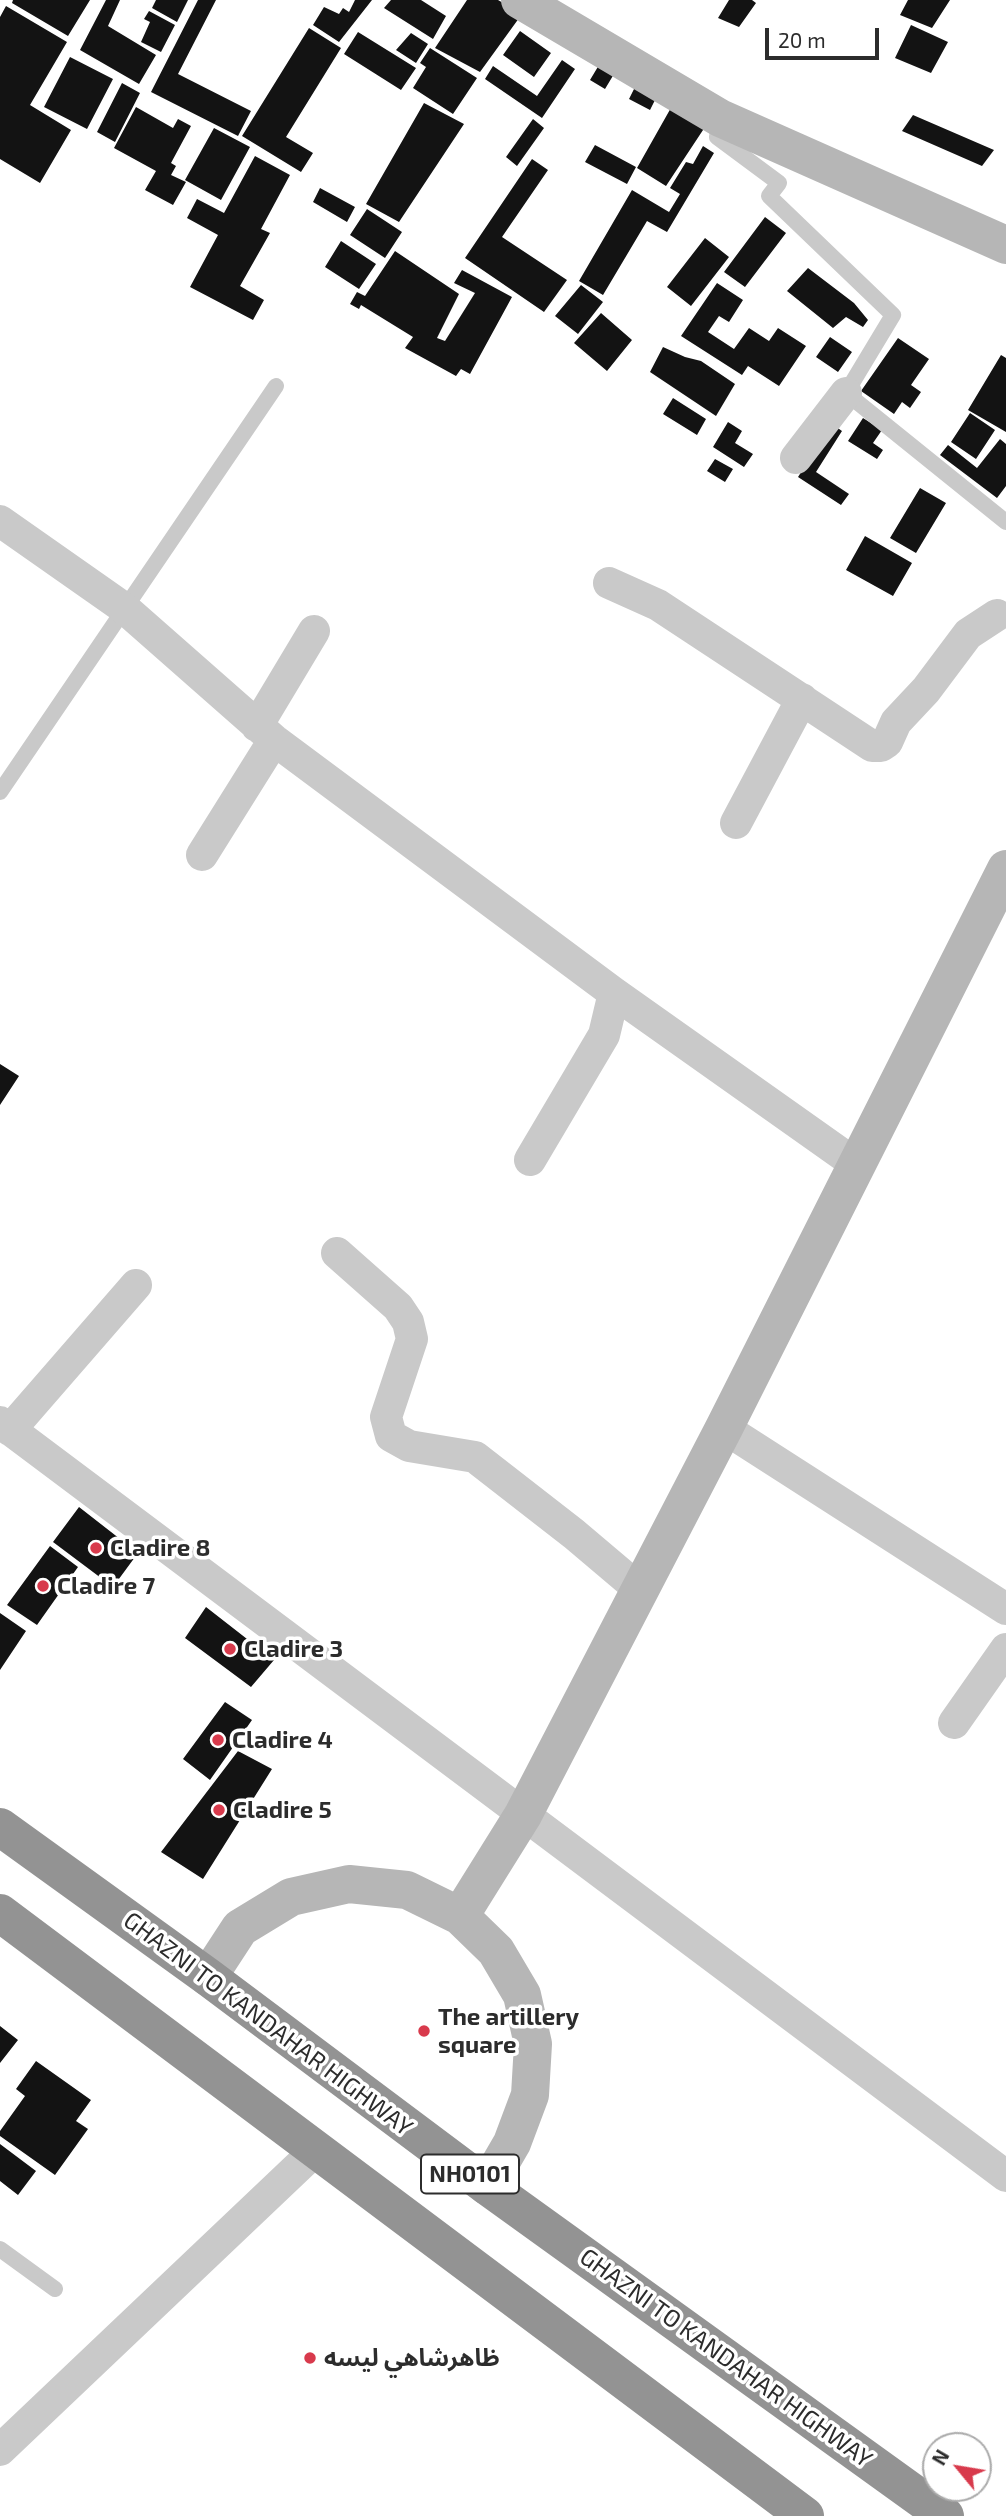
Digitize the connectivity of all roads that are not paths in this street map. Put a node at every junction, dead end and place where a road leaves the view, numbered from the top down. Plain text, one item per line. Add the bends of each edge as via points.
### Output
1 (520, 0) edge
2 (720, 118) junction
3 (1006, 245) edge
4 (276, 386) dead end
5 (846, 393) junction
6 (796, 458) dead end
7 (0, 521) edge
8 (1006, 522) edge
9 (609, 583) dead end
10 (124, 608) junction
11 (1003, 611) edge
12 (314, 631) dead end
13 (802, 699) junction
14 (265, 733) junction
15 (0, 792) edge
16 (736, 823) dead end
17 (202, 855) dead end
18 (1006, 869) edge
19 (614, 993) junction
20 (530, 1160) dead end
21 (857, 1165) junction
22 (337, 1253) dead end
23 (136, 1285) dead end
24 (5, 1426) edge
25 (724, 1428) junction
26 (639, 1589) junction
27 (1001, 1596) edge
28 (1006, 1649) edge
29 (954, 1723) dead end
30 (523, 1815) junction
31 (0, 1827) edge
32 (0, 1913) edge
33 (460, 1916) junction
34 (208, 1977) junction
35 (317, 2149) junction
36 (1006, 2176) edge
37 (487, 2186) junction
38 (0, 2249) edge
39 (55, 2289) dead end
40 (0, 2450) edge
41 (805, 2516) edge
42 (945, 2516) edge

1 - 2 street
2 - 3 street
2 - 5 lane via 717,137 779,183 769,196 893,315
4 - 10 lane
5 - 6 street
5 - 8 lane
7 - 10 street
9 - 13 street via 658,605
10 - 14 street
10 - 15 lane
11 - 13 street via 968,635 881,746 872,746
12 - 14 street
13 - 16 street
14 - 17 street
14 - 19 street
18 - 21 street
19 - 20 street via 604,1035
19 - 21 street
21 - 25 street
22 - 26 street via 398,1307 408,1322 412,1339 386,1417 391,1436 409,1446 475,1457
23 - 24 street
24 - 30 street
25 - 26 street
25 - 27 street
26 - 30 street
28 - 29 street
30 - 33 street
30 - 36 street
31 - 34 highway, GHAZNI TO KANDAHAR HIGHWAY / NH0101
32 - 35 highway, NH0101
33 - 34 street via 407,1890 349,1884 291,1897 240,1928
33 - 37 street via 496,1951 522,1995 533,2044 530,2095 512,2143
34 - 37 highway, GHAZNI TO KANDAHAR HIGHWAY / NH0101
35 - 40 street
35 - 41 highway, NH0101
37 - 42 highway, GHAZNI TO KANDAHAR HIGHWAY / NH0101
38 - 39 lane

